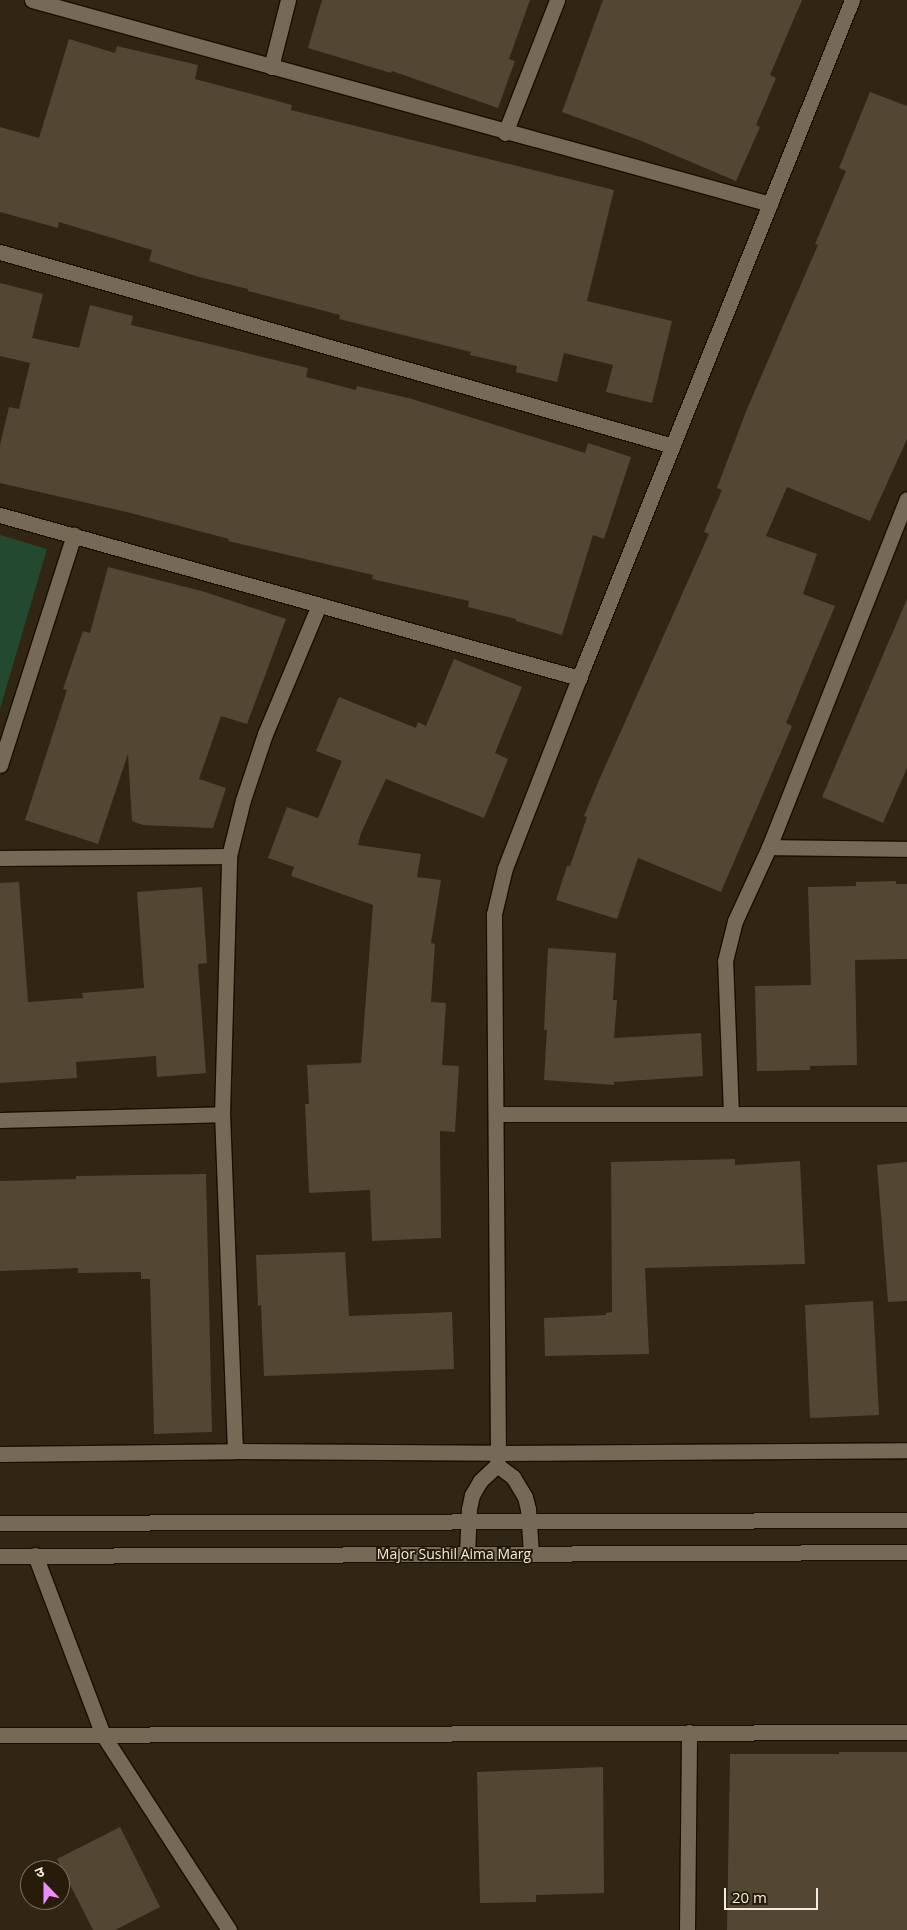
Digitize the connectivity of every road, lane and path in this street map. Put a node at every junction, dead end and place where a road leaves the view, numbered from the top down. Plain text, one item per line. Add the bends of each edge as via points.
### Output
1 (32, 0) edge
2 (288, 0) edge
3 (557, 0) edge
4 (852, 0) edge
5 (270, 67) junction
6 (505, 132) junction
7 (770, 204) junction
8 (0, 252) edge
9 (673, 446) junction
10 (907, 499) edge
11 (0, 515) edge
12 (74, 535) junction
13 (319, 605) junction
14 (579, 678) junction
15 (0, 765) edge
16 (769, 847) junction
17 (907, 849) edge
18 (229, 856) junction
19 (0, 858) edge
20 (222, 1114) junction
21 (496, 1114) junction
22 (731, 1114) junction
23 (907, 1114) edge
24 (0, 1120) edge
25 (907, 1450) edge
26 (235, 1451) junction
27 (0, 1454) edge
28 (498, 1459) junction
29 (529, 1520) junction
30 (907, 1520) edge
31 (469, 1522) junction
32 (0, 1523) edge
33 (907, 1552) edge
34 (531, 1553) junction
35 (467, 1554) junction
36 (34, 1555) junction
37 (0, 1556) edge
38 (689, 1732) junction
39 (907, 1732) edge
40 (103, 1735) junction
41 (0, 1736) edge
42 (229, 1930) edge
43 (687, 1930) edge

1 - 5 street
2 - 5 street
3 - 6 street
4 - 7 street
5 - 6 street
6 - 7 street
7 - 9 street
8 - 9 street
9 - 14 street
10 - 16 street
11 - 12 street
12 - 13 street
12 - 15 street
13 - 14 street
13 - 18 street via 265,734 242,800
14 - 21 street via 506,868 494,914
16 - 17 street
16 - 22 street via 736,921 725,961
18 - 19 street
18 - 20 street
20 - 24 street
20 - 26 street
21 - 22 street
21 - 28 street
22 - 23 street
25 - 28 street
26 - 27 street
26 - 28 street
28 - 29 street via 520,1486
28 - 31 street via 472,1495
29 - 30 street
29 - 31 street
29 - 34 street
31 - 32 street
31 - 35 street
33 - 34 street, Major Sushil Aima Marg
34 - 35 street, Major Sushil Aima Marg
35 - 36 street, Major Sushil Aima Marg
36 - 37 street, Major Sushil Aima Marg
36 - 40 street
38 - 39 street
38 - 40 street
38 - 43 street
40 - 41 street
40 - 42 street

